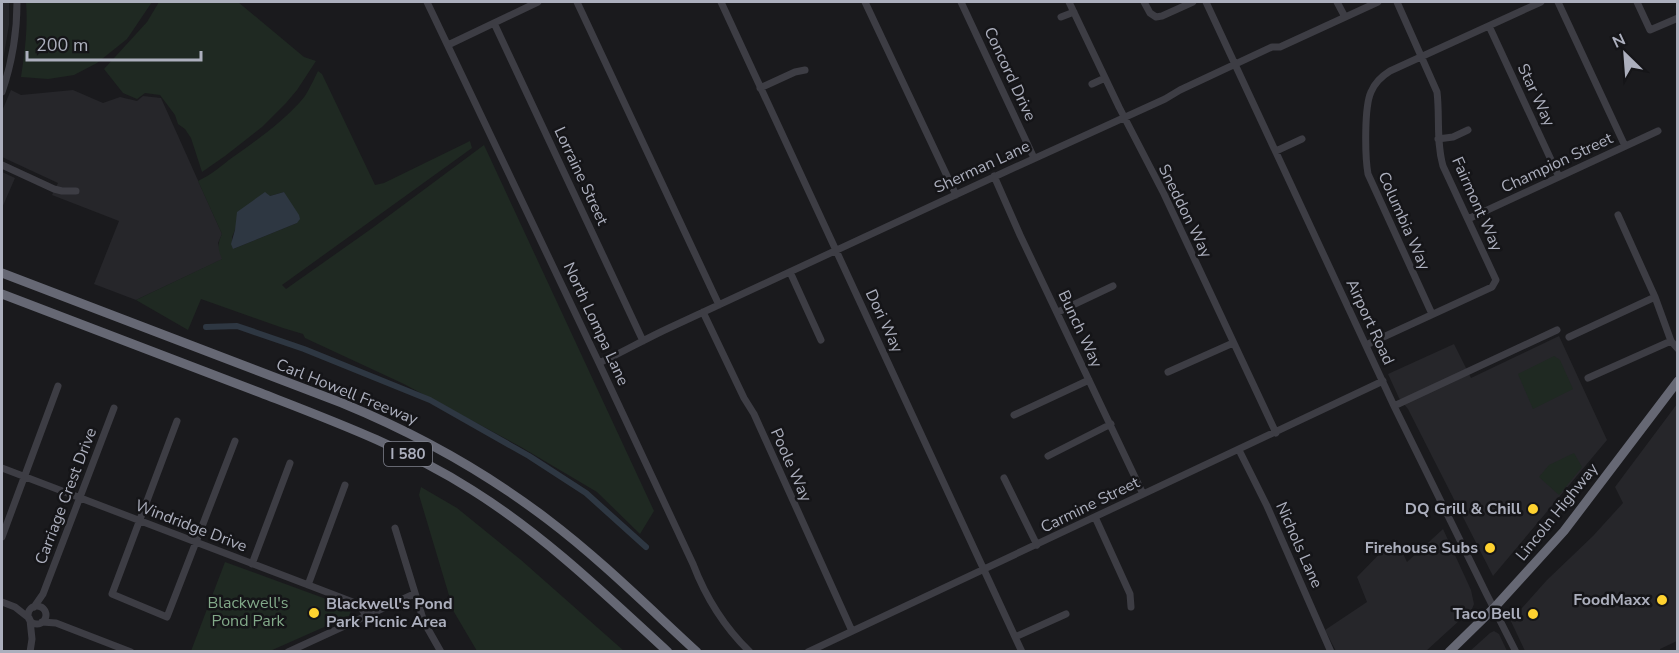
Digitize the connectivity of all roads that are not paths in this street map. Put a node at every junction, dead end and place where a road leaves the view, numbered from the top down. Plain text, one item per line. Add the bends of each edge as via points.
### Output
1 (17, 2) edge
2 (427, 2) edge
3 (538, 2) edge
4 (577, 2) edge
5 (721, 2) edge
6 (865, 2) edge
7 (961, 2) edge
8 (1069, 2) edge
9 (1144, 2) edge
10 (1193, 2) edge
11 (1206, 2) edge
12 (1337, 2) edge
13 (1378, 2) edge
14 (1397, 2) edge
15 (1541, 2) edge
16 (1558, 2) edge
17 (1636, 2) edge
18 (1074, 12) junction
19 (1061, 17) dead end
20 (1344, 17) junction
21 (1677, 18) edge
22 (494, 22) junction
23 (1489, 26) junction
24 (448, 45) junction
25 (1422, 57) junction
26 (1235, 64) junction
27 (805, 70) dead end
28 (1105, 78) junction
29 (1092, 84) dead end
30 (760, 88) junction
31 (2, 92) edge
32 (1124, 116) junction
33 (1468, 130) dead end
34 (1658, 130) dead end
35 (1302, 139) dead end
36 (1438, 139) junction
37 (1625, 146) junction
38 (1275, 151) junction
39 (1034, 158) junction
40 (2, 165) edge
41 (994, 176) junction
42 (1559, 177) junction
43 (76, 191) dead end
44 (956, 195) junction
45 (1617, 215) dead end
46 (1468, 219) junction
47 (836, 251) junction
48 (2, 273) edge
49 (790, 273) junction
50 (1113, 286) dead end
51 (2, 294) edge
52 (1655, 297) junction
53 (719, 305) junction
54 (703, 312) junction
55 (1058, 312) junction
56 (1432, 314) junction
57 (1557, 330) dead end
58 (1569, 338) dead end
59 (821, 340) dead end
60 (643, 341) junction
61 (1671, 341) junction
62 (1233, 343) junction
63 (1366, 345) junction
64 (1677, 349) edge
65 (599, 363) junction
66 (1168, 372) dead end
67 (1588, 378) dead end
68 (1089, 380) junction
69 (1383, 381) junction
70 (1677, 381) edge
71 (58, 386) dead end
72 (1394, 406) junction
73 (114, 408) dead end
74 (1014, 415) dead end
75 (177, 420) dead end
76 (1110, 424) junction
77 (1276, 433) junction
78 (235, 441) dead end
79 (1239, 450) junction
80 (1048, 456) dead end
81 (290, 463) dead end
82 (2, 468) edge
83 (24, 476) junction
84 (1004, 478) dead end
85 (345, 485) dead end
86 (1143, 494) junction
87 (79, 498) junction
88 (1095, 517) junction
89 (140, 521) junction
90 (395, 528) dead end
91 (2, 537) edge
92 (195, 542) junction
93 (1037, 545) junction
94 (252, 564) junction
95 (984, 569) junction
96 (308, 585) junction
97 (43, 594) junction
98 (414, 594) junction
99 (2, 602) edge
100 (15, 607) junction
101 (33, 607) junction
102 (1131, 607) dead end
103 (1494, 608) junction
104 (45, 611) junction
105 (1066, 614) dead end
106 (366, 615) junction
107 (29, 619) junction
108 (41, 623) junction
109 (56, 623) junction
110 (852, 631) junction
111 (1015, 637) junction
112 (32, 639) junction
113 (110, 648) edge
114 (30, 651) edge
115 (131, 651) edge
116 (288, 651) edge
117 (438, 651) edge
118 (668, 651) edge
119 (697, 651) edge
120 (750, 651) edge
121 (808, 651) edge
122 (1022, 651) edge
123 (1331, 651) edge
124 (1449, 651) edge
125 (1516, 651) edge

1 - 31 street via 16,32
2 - 24 street, North Lompa Lane
3 - 22 street
4 - 53 street
5 - 30 street, Dori Way
6 - 44 street
7 - 39 street, Concord Drive
8 - 18 street, Sneddon Way
9 - 10 street via 1156,17
11 - 26 street, Airport Road
12 - 20 street
13 - 20 street, Sherman Lane
14 - 25 street, Fairmont Way
15 - 23 street
16 - 37 street
17 - 21 street via 1650,30
18 - 19 street
18 - 28 street, Sneddon Way
20 - 26 street, Sherman Lane
22 - 24 street
22 - 60 street, Lorraine Street
23 - 25 street
23 - 42 street, Star Way
24 - 65 street, North Lompa Lane
25 - 36 street, Fairmont Way via 1437,92
25 - 56 street, Columbia Way via 1390,71 1375,84 1369,98 1366,163 1371,183
26 - 32 street, Sherman Lane
26 - 38 street, Airport Road
27 - 30 street
28 - 29 street
28 - 32 street, Sneddon Way
30 - 47 street, Dori Way
32 - 39 street, Sherman Lane
32 - 62 street, Sneddon Way
33 - 36 street
34 - 37 street, Champion Street
35 - 38 street
36 - 46 street, Fairmont Way via 1443,166
37 - 42 street, Champion Street
38 - 63 street, Airport Road
39 - 41 street, Sherman Lane
40 - 43 street via 54,189
41 - 44 street, Sherman Lane
41 - 55 street, Bunch Way
42 - 46 street, Champion Street
44 - 47 street, Sherman Lane
45 - 52 street
46 - 56 street, Fairmont Way via 1497,280 1492,287
47 - 49 street, Sherman Lane
47 - 95 street, Dori Way
48 - 119 highway, Carl Howell Freeway / I 580 via 342,403 434,446 554,524
49 - 53 street, Sherman Lane
49 - 59 street
50 - 55 street
51 - 118 highway, Carl Howell Freeway / I 580 via 338,423 431,466 541,539
52 - 58 street
52 - 61 street
53 - 54 street, Sherman Lane
54 - 60 street, Sherman Lane
54 - 110 street, Poole Way
55 - 68 street, Bunch Way
56 - 63 street
57 - 72 street
60 - 65 street, Sherman Lane
61 - 64 street
61 - 67 street
62 - 66 street
62 - 77 street, Sneddon Way
63 - 69 street, Airport Road
65 - 120 street, North Lompa Lane via 703,588 723,622
68 - 74 street
68 - 76 street, Bunch Way
69 - 72 street, Airport Road
69 - 77 street, Carmine Street
70 - 103 highway, Lincoln Highway via 1564,531
71 - 83 street
72 - 103 street, Airport Road
73 - 87 street, Carriage Crest Drive
75 - 89 street
76 - 80 street
76 - 86 street, Bunch Way
77 - 79 street, Carmine Street
78 - 92 street
79 - 86 street, Carmine Street
79 - 123 street, Nichols Lane
81 - 94 street
82 - 83 street, Windridge Drive
83 - 87 street, Windridge Drive
83 - 91 street
84 - 93 street
85 - 96 street
86 - 88 street, Carmine Street
87 - 89 street, Windridge Drive
87 - 97 street, Carriage Crest Drive
88 - 93 street, Carmine Street
88 - 102 street via 1129,591
89 - 92 street, Windridge Drive
89 - 92 street via 112,594 167,617
90 - 98 street
92 - 94 street, Windridge Drive
93 - 95 street, Carmine Street
94 - 96 street, Windridge Drive
95 - 110 street, Carmine Street
95 - 111 street, Dori Way
96 - 106 street, Windridge Drive via 358,604
97 - 101 street, Carriage Crest Drive
97 - 104 street, Carriage Crest Drive
98 - 106 street
98 - 117 street
99 - 100 street
100 - 101 street
100 - 107 street
101 - 104 street
101 - 107 street
103 - 124 highway, Lincoln Highway
103 - 125 street, Airport Road
104 - 108 street
104 - 109 street
105 - 111 street
106 - 116 street
107 - 108 street
107 - 112 street
108 - 109 street
108 - 112 street
109 - 113 street
110 - 121 street, Carmine Street
111 - 122 street, Dori Way
112 - 114 street
113 - 115 street

